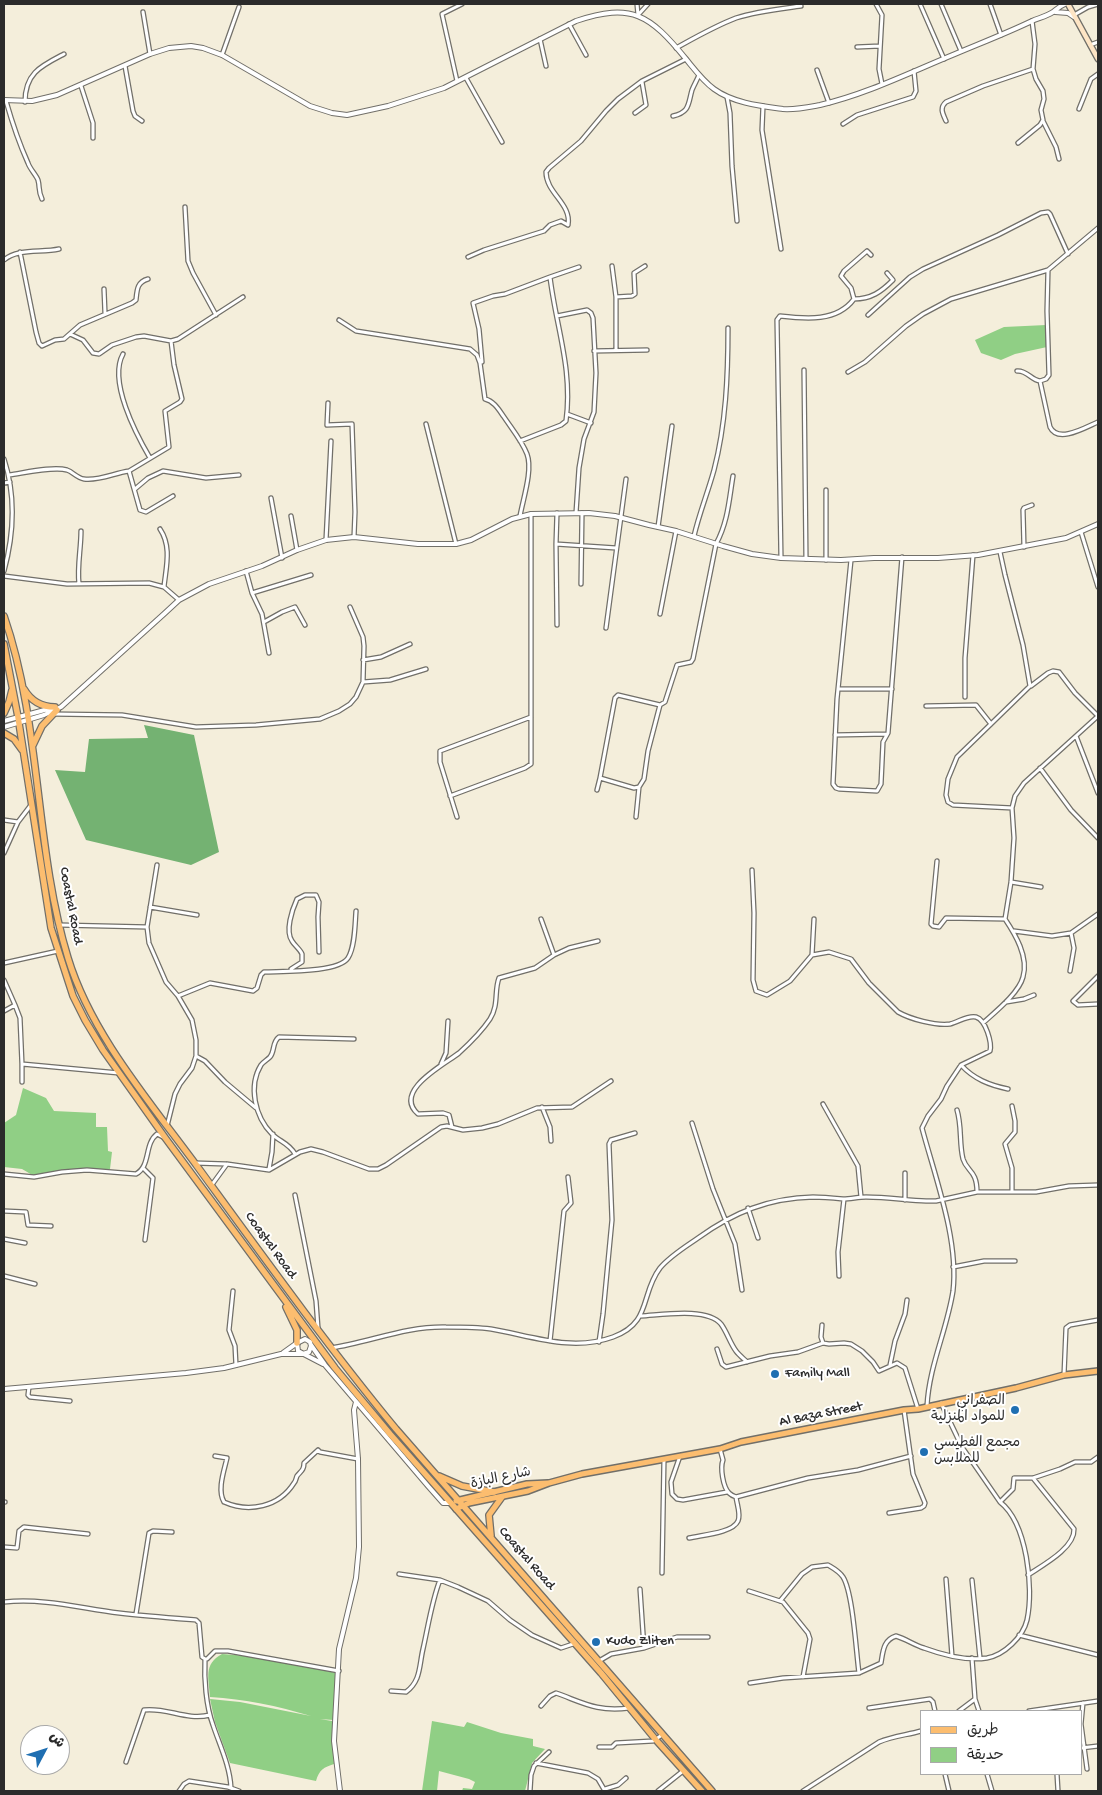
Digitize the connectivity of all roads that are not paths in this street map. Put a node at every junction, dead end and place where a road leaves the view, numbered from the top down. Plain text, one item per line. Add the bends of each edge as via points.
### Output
1 (462, 4) edge
2 (637, 4) edge
3 (648, 4) edge
4 (876, 4) edge
5 (920, 4) edge
6 (941, 4) edge
7 (990, 4) edge
8 (1059, 4) edge
9 (1098, 4) edge
10 (1068, 5) edge
11 (801, 6) dead end
12 (238, 7) dead end
13 (1054, 11) junction
14 (142, 12) dead end
15 (638, 15) junction
16 (1075, 16) junction
17 (1032, 21) junction
18 (569, 24) junction
19 (1001, 35) junction
20 (540, 38) junction
21 (1098, 42) edge
22 (1090, 45) junction
23 (880, 46) junction
24 (857, 47) dead end
25 (676, 48) junction
26 (961, 51) junction
27 (64, 54) dead end
28 (150, 54) junction
29 (222, 55) junction
30 (586, 55) dead end
31 (686, 59) junction
32 (944, 59) junction
33 (1098, 59) edge
34 (125, 66) junction
35 (546, 66) dead end
36 (1033, 69) junction
37 (817, 70) dead end
38 (914, 71) junction
39 (1098, 74) edge
40 (699, 75) junction
41 (466, 78) junction
42 (642, 81) junction
43 (458, 82) junction
44 (882, 84) junction
45 (81, 86) junction
46 (727, 97) junction
47 (5, 101) edge
48 (25, 102) junction
49 (829, 103) junction
50 (763, 105) junction
51 (1079, 109) dead end
52 (635, 113) dead end
53 (673, 116) dead end
54 (1043, 120) junction
55 (142, 121) dead end
56 (946, 121) dead end
57 (843, 124) dead end
58 (93, 138) dead end
59 (502, 142) dead end
60 (1018, 143) dead end
61 (1058, 159) dead end
62 (42, 199) dead end
63 (185, 207) dead end
64 (737, 221) dead end
65 (1098, 228) edge
66 (59, 249) dead end
67 (780, 249) dead end
68 (20, 252) junction
69 (1068, 254) junction
70 (871, 255) dead end
71 (468, 257) dead end
72 (4, 258) edge
73 (612, 266) dead end
74 (645, 266) dead end
75 (579, 267) dead end
76 (1048, 270) junction
77 (887, 273) dead end
78 (550, 277) junction
79 (148, 279) dead end
80 (104, 289) dead end
81 (243, 297) dead end
82 (616, 297) junction
83 (854, 299) junction
84 (105, 313) junction
85 (216, 315) junction
86 (868, 315) dead end
87 (557, 316) junction
88 (339, 320) dead end
89 (728, 328) dead end
90 (70, 334) junction
91 (171, 341) junction
92 (616, 350) junction
93 (647, 350) dead end
94 (594, 351) junction
95 (123, 354) dead end
96 (804, 370) dead end
97 (1017, 371) dead end
98 (848, 372) dead end
99 (1040, 381) junction
100 (489, 400) junction
101 (328, 403) dead end
102 (567, 414) junction
103 (1098, 422) edge
104 (591, 423) junction
105 (426, 424) dead end
106 (672, 426) dead end
107 (331, 441) dead end
108 (520, 441) junction
109 (150, 458) junction
110 (4, 459) edge
111 (129, 471) junction
112 (9, 475) junction
113 (239, 475) dead end
114 (733, 476) dead end
115 (626, 479) dead end
116 (10, 482) junction
117 (4, 483) edge
118 (135, 489) junction
119 (826, 490) dead end
120 (172, 496) dead end
121 (271, 498) dead end
122 (1032, 505) dead end
123 (557, 513) junction
124 (576, 513) junction
125 (582, 513) junction
126 (531, 514) junction
127 (291, 516) dead end
128 (520, 516) junction
129 (621, 517) junction
130 (1098, 524) edge
131 (658, 527) junction
132 (160, 529) dead end
133 (81, 531) dead end
134 (676, 531) junction
135 (1081, 532) junction
136 (694, 536) junction
137 (354, 537) junction
138 (326, 540) junction
139 (456, 544) junction
140 (556, 544) junction
141 (716, 544) junction
142 (581, 546) junction
143 (1024, 547) junction
144 (616, 548) junction
145 (297, 550) junction
146 (1000, 552) junction
147 (973, 555) junction
148 (282, 558) junction
149 (781, 558) junction
150 (902, 558) junction
151 (806, 559) junction
152 (826, 560) junction
153 (851, 560) junction
154 (4, 571) edge
155 (246, 571) junction
156 (310, 575) dead end
157 (4, 576) edge
158 (78, 584) junction
159 (581, 584) dead end
160 (164, 587) junction
161 (1098, 587) edge
162 (252, 593) junction
163 (179, 600) junction
164 (350, 607) dead end
165 (660, 614) dead end
166 (4, 616) edge
167 (264, 622) junction
168 (305, 625) dead end
169 (557, 625) dead end
170 (606, 628) dead end
171 (4, 644) edge
172 (410, 644) dead end
173 (269, 653) dead end
174 (363, 660) junction
175 (426, 669) dead end
176 (363, 682) junction
177 (12, 683) junction
178 (22, 684) junction
179 (1030, 686) junction
180 (838, 689) junction
181 (892, 689) junction
182 (965, 697) dead end
183 (660, 704) junction
184 (926, 706) dead end
185 (55, 710) junction
186 (4, 713) edge
187 (1098, 716) edge
188 (28, 717) junction
189 (531, 717) junction
190 (18, 720) junction
191 (4, 721) edge
192 (991, 724) junction
193 (4, 727) edge
194 (4, 733) edge
195 (888, 734) junction
196 (836, 735) junction
197 (1076, 736) junction
198 (32, 746) junction
199 (24, 756) junction
200 (1040, 768) junction
201 (600, 778) junction
202 (639, 787) junction
203 (596, 790) dead end
204 (1098, 792) edge
205 (450, 796) junction
206 (31, 805) junction
207 (1012, 808) junction
208 (636, 816) dead end
209 (458, 817) dead end
210 (4, 820) edge
211 (18, 822) junction
212 (1098, 838) edge
213 (4, 853) edge
214 (937, 861) dead end
215 (157, 865) dead end
216 (752, 870) dead end
217 (1011, 882) junction
218 (1041, 887) dead end
219 (150, 907) junction
220 (356, 911) dead end
221 (1098, 914) edge
222 (197, 915) dead end
223 (541, 918) dead end
224 (814, 919) dead end
225 (1005, 919) junction
226 (59, 925) junction
227 (147, 927) junction
228 (1013, 931) junction
229 (1071, 933) junction
230 (598, 941) dead end
231 (58, 951) junction
232 (319, 952) dead end
233 (554, 955) junction
234 (812, 955) junction
235 (4, 963) edge
236 (288, 970) junction
237 (1070, 971) dead end
238 (1098, 976) edge
239 (4, 980) edge
240 (1034, 995) dead end
241 (178, 996) junction
242 (1006, 1002) junction
243 (1098, 1004) edge
244 (15, 1005) junction
245 (4, 1011) edge
246 (448, 1021) dead end
247 (983, 1024) junction
248 (354, 1039) dead end
249 (196, 1056) junction
250 (22, 1064) junction
251 (961, 1065) junction
252 (439, 1066) junction
253 (120, 1073) junction
254 (611, 1081) dead end
255 (22, 1082) dead end
256 (1008, 1089) dead end
257 (824, 1104) dead end
258 (1012, 1106) dead end
259 (542, 1107) junction
260 (256, 1108) junction
261 (957, 1110) dead end
262 (692, 1123) dead end
263 (167, 1126) junction
264 (452, 1127) junction
265 (635, 1133) dead end
266 (273, 1134) junction
267 (166, 1139) junction
268 (551, 1141) dead end
269 (295, 1154) junction
270 (194, 1164) junction
271 (227, 1164) junction
272 (143, 1168) junction
273 (269, 1170) junction
274 (905, 1173) dead end
275 (4, 1174) edge
276 (568, 1177) dead end
277 (1098, 1185) edge
278 (211, 1186) junction
279 (977, 1192) junction
280 (1012, 1192) junction
281 (296, 1195) dead end
282 (861, 1197) junction
283 (844, 1199) junction
284 (905, 1200) junction
285 (942, 1200) junction
286 (748, 1208) junction
287 (4, 1211) edge
288 (726, 1220) junction
289 (51, 1226) dead end
290 (758, 1238) dead end
291 (4, 1239) edge
292 (145, 1240) dead end
293 (25, 1243) dead end
294 (1015, 1261) dead end
295 (953, 1267) junction
296 (4, 1276) edge
297 (839, 1276) dead end
298 (35, 1284) dead end
299 (742, 1290) dead end
300 (233, 1291) dead end
301 (280, 1293) junction
302 (907, 1300) dead end
303 (641, 1316) junction
304 (1098, 1320) edge
305 (822, 1325) dead end
306 (318, 1331) junction
307 (550, 1341) junction
308 (599, 1342) junction
309 (297, 1343) junction
310 (823, 1343) junction
311 (311, 1345) junction
312 (330, 1348) junction
313 (716, 1349) dead end
314 (281, 1354) junction
315 (302, 1354) junction
316 (748, 1362) junction
317 (236, 1365) junction
318 (325, 1365) junction
319 (890, 1365) junction
320 (1098, 1371) edge
321 (1064, 1375) junction
322 (29, 1386) junction
323 (4, 1389) edge
324 (70, 1401) dead end
325 (356, 1402) junction
326 (941, 1403) junction
327 (927, 1406) junction
328 (918, 1409) junction
329 (904, 1410) junction
330 (366, 1413) junction
331 (355, 1418) junction
332 (720, 1449) junction
333 (681, 1455) junction
334 (215, 1456) dead end
335 (911, 1456) junction
336 (1098, 1457) edge
337 (358, 1458) junction
338 (664, 1458) junction
339 (437, 1475) junction
340 (1033, 1478) junction
341 (549, 1482) junction
342 (494, 1492) junction
343 (727, 1492) junction
344 (502, 1497) junction
345 (736, 1497) junction
346 (458, 1500) junction
347 (1000, 1502) junction
348 (451, 1503) junction
349 (463, 1506) junction
350 (456, 1509) junction
351 (889, 1513) dead end
352 (172, 1532) dead end
353 (88, 1534) dead end
354 (491, 1538) junction
355 (689, 1538) dead end
356 (4, 1547) edge
357 (662, 1573) dead end
358 (399, 1574) dead end
359 (1028, 1575) junction
360 (440, 1580) junction
361 (946, 1580) dead end
362 (972, 1580) dead end
363 (640, 1589) dead end
364 (749, 1591) dead end
365 (780, 1601) junction
366 (4, 1602) edge
367 (136, 1614) junction
368 (1019, 1635) junction
369 (708, 1637) dead end
370 (573, 1644) junction
371 (644, 1648) junction
372 (1098, 1655) edge
373 (952, 1656) junction
374 (972, 1658) junction
375 (980, 1658) junction
376 (205, 1659) junction
377 (599, 1661) junction
378 (339, 1671) junction
379 (858, 1673) junction
380 (804, 1677) junction
381 (750, 1683) dead end
382 (391, 1691) dead end
383 (628, 1694) junction
384 (622, 1698) junction
385 (974, 1699) junction
386 (1098, 1701) edge
387 (1082, 1703) junction
388 (541, 1706) dead end
389 (1054, 1706) junction
390 (629, 1708) junction
391 (869, 1708) dead end
392 (934, 1710) edge
393 (961, 1710) edge
394 (979, 1710) edge
395 (1034, 1710) edge
396 (1054, 1710) edge
397 (1082, 1710) edge
398 (210, 1715) junction
399 (920, 1731) edge
400 (662, 1735) junction
401 (656, 1740) junction
402 (1098, 1746) edge
403 (599, 1747) dead end
404 (1082, 1748) edge
405 (549, 1752) dead end
406 (126, 1762) dead end
407 (536, 1764) junction
408 (1086, 1769) dead end
409 (683, 1770) junction
410 (946, 1775) edge
411 (987, 1775) edge
412 (1056, 1775) edge
413 (626, 1778) dead end
414 (231, 1788) junction
415 (605, 1790) edge
416 (179, 1791) edge
417 (239, 1791) edge
418 (340, 1791) edge
419 (530, 1791) edge
420 (658, 1791) edge
421 (702, 1791) edge
422 (712, 1791) edge
423 (802, 1791) edge
424 (949, 1791) edge
425 (992, 1791) edge
426 (1058, 1791) edge

1 - 43 street via 442,14
2 - 15 street
3 - 15 street
4 - 23 street via 882,15
5 - 32 street
6 - 26 street
7 - 19 street
8 - 13 street
9 - 16 street
10 - 13 street
10 - 13 street
10 - 16 main road
11 - 25 street via 737,18
12 - 29 street
13 - 16 street
13 - 17 street
14 - 28 street
15 - 18 street via 599,14
15 - 25 street via 655,26
16 - 22 main road
17 - 19 street
17 - 36 street via 1035,44
18 - 20 street
18 - 30 street
19 - 26 street
20 - 35 street
20 - 41 street
21 - 22 street
22 - 33 main road
23 - 24 street
23 - 44 street
25 - 31 street
26 - 32 street
27 - 48 street via 32,75 25,91
28 - 29 street via 191,46
28 - 34 street
29 - 43 street via 310,106 332,113 346,114 388,106
31 - 40 street
31 - 42 street
32 - 38 street
34 - 45 street
34 - 55 street via 133,110
36 - 54 street via 1043,91
36 - 56 street via 946,102 942,106
37 - 49 street
38 - 44 street
38 - 57 street via 916,91 913,96 857,115
39 - 51 street via 1091,79
40 - 46 street
40 - 53 street via 688,106 681,114
41 - 43 street
41 - 59 street
42 - 52 street via 646,105
42 - 71 street via 612,105 581,141 546,172 548,182 567,210 568,225 561,222 550,225 544,231
44 - 49 street
45 - 48 street
45 - 58 street via 93,123
46 - 50 street
46 - 64 street
47 - 48 street
47 - 62 street via 24,155 37,178
49 - 50 street via 785,109
50 - 67 street via 762,130
54 - 60 street
54 - 61 street
63 - 85 street via 188,261
65 - 69 street
66 - 68 street
68 - 72 street
68 - 90 street via 39,344 42,346 64,339
69 - 76 street
69 - 86 street via 1050,214 1041,213 923,269
70 - 83 street via 867,252 841,276 851,288
73 - 82 street
74 - 82 street via 634,273 635,294
75 - 78 street
76 - 98 street via 943,303 906,326 870,358
76 - 99 street via 1049,375
77 - 83 street via 893,280 876,295
78 - 87 street
78 - 100 street via 473,304
79 - 84 street via 140,282 135,301
80 - 84 street
81 - 85 street
82 - 92 street
83 - 149 street via 838,312 823,317 780,316 777,320
84 - 90 street via 80,325
85 - 91 street
87 - 94 street via 583,310 590,312
87 - 102 street via 566,362
88 - 100 street via 356,331 470,349 477,354 485,400
89 - 136 street via 720,442
90 - 91 street via 83,340 93,353 99,354 112,346 144,336
91 - 109 street via 182,399 165,411 169,447
92 - 93 street
92 - 94 street
94 - 104 street via 595,394
95 - 109 street via 120,360 121,394
96 - 151 street
97 - 99 street
99 - 103 street via 1049,422 1056,434 1076,432
100 - 108 street
101 - 137 street via 327,425 352,424
102 - 104 street
102 - 108 street via 562,425
104 - 124 street via 584,439 579,468
105 - 139 street
106 - 131 street
107 - 138 street
108 - 128 street via 529,466
109 - 111 street
110 - 112 street
111 - 112 street via 92,479 81,478 66,470
111 - 118 street
112 - 116 street
113 - 118 street via 206,478 163,471
114 - 141 street via 724,527
115 - 129 street
116 - 117 street
116 - 154 street via 12,518
118 - 120 street via 143,512
119 - 152 street
121 - 148 street
122 - 143 street via 1023,510
123 - 124 street
123 - 126 street
123 - 140 street
124 - 125 street
125 - 129 street
125 - 142 street
126 - 128 street
126 - 189 street
127 - 145 street
128 - 139 street
129 - 131 street
129 - 144 street
130 - 135 street
131 - 134 street
132 - 160 street via 168,551
133 - 158 street
134 - 136 street
134 - 165 street
135 - 143 street
135 - 161 street
136 - 141 street
137 - 138 street
137 - 139 street via 429,545
138 - 145 street
140 - 142 street
140 - 169 street
141 - 149 street
141 - 183 street via 693,660 677,665 665,702
142 - 144 street
142 - 159 street
143 - 146 street
144 - 170 street
145 - 148 street
146 - 147 street
146 - 179 street
147 - 150 street
147 - 182 street
148 - 155 street
149 - 151 street
150 - 153 street
150 - 181 street
151 - 152 street
152 - 153 street
153 - 180 street
155 - 162 street
155 - 163 street via 208,584
156 - 162 street
157 - 158 street
158 - 160 street via 149,583
160 - 163 street
162 - 167 street
163 - 185 street via 68,702
164 - 174 street via 362,637
166 - 178 highway, Coastal Road
167 - 168 street via 295,607
167 - 173 street
171 - 177 highway, Coastal Road
172 - 174 street via 380,657
174 - 176 street
175 - 176 street via 390,680
176 - 185 street via 350,704 320,719 305,722 196,727 129,716
177 - 186 highway via 11,698
177 - 190 highway, Coastal Road
178 - 185 highway via 28,696
178 - 188 highway, Coastal Road
179 - 187 street via 1048,673 1059,672
179 - 192 street
180 - 181 street
180 - 196 street
181 - 195 street
183 - 201 street via 615,698
183 - 202 street via 644,779
184 - 192 street via 976,705
185 - 188 street
185 - 198 highway via 39,730
187 - 197 street
188 - 190 street
188 - 198 highway, Coastal Road
189 - 205 street via 531,764
189 - 205 street via 440,751
190 - 191 street
190 - 193 street
190 - 199 highway, Coastal Road
192 - 207 street via 957,757 948,780 947,799 954,805
194 - 199 highway via 14,739
195 - 196 street
195 - 196 street via 883,742 881,784 877,791 834,787
197 - 200 street
197 - 204 street
198 - 226 highway, Coastal Road
199 - 206 highway, Coastal Road
200 - 207 street via 1019,789
200 - 212 street
201 - 202 street
201 - 203 street
202 - 208 street
205 - 209 street
206 - 211 street
206 - 231 highway, Coastal Road via 45,895
207 - 217 street
210 - 211 street
211 - 213 street
214 - 225 street via 933,926 939,926 946,918
215 - 219 street
216 - 234 street via 753,980 756,990 767,995 773,992 790,981
217 - 218 street
217 - 225 street
219 - 222 street
219 - 227 street
220 - 236 street via 347,959 334,967
221 - 229 street
223 - 233 street
224 - 234 street
225 - 228 street
226 - 227 street
226 - 263 highway, Coastal Road via 78,986 92,1015
227 - 241 street via 149,943 166,982
228 - 229 street via 1052,936
228 - 242 street via 1022,952 1024,973
229 - 237 street via 1074,948
230 - 233 street
231 - 235 street
231 - 253 highway, Coastal Road via 73,996 98,1042
232 - 236 street via 319,902 316,895 296,898 290,939 302,954 302,962
233 - 252 street via 535,968 498,978 494,1013 460,1052
234 - 247 street via 829,952 851,959 869,982 904,1015 940,1024 974,1017
236 - 241 street via 264,972 253,991 210,983
238 - 243 street via 1073,1001
239 - 244 street
240 - 242 street
241 - 249 street via 192,1020
242 - 247 street
244 - 245 street
244 - 250 street via 20,1018
246 - 252 street via 446,1053
247 - 251 street via 990,1049
248 - 260 street via 277,1038 274,1051 261,1064 257,1076
249 - 260 street
249 - 263 street via 175,1094
250 - 253 street
250 - 255 street
251 - 256 street via 985,1083
251 - 285 street via 922,1128
252 - 264 street via 417,1085 412,1105 418,1114 449,1115
253 - 267 highway, Coastal Road
254 - 259 street via 572,1107
257 - 282 street via 858,1166
258 - 280 street via 1015,1132 1005,1144 1012,1168
259 - 264 street via 491,1126 462,1130
259 - 268 street via 550,1127
260 - 266 street
261 - 279 street via 963,1159 975,1175
262 - 288 street
263 - 270 highway, Coastal Road
264 - 269 street via 441,1127 378,1168 369,1169 311,1149
265 - 308 street via 611,1140 609,1144 612,1220
266 - 269 street via 288,1144
266 - 273 street
267 - 272 street via 157,1134 152,1138
267 - 301 highway, Coastal Road
269 - 273 street
270 - 271 street
270 - 278 highway, Coastal Road
271 - 273 street
271 - 278 street
272 - 275 street via 136,1174 87,1170 34,1178
272 - 292 street via 153,1178
274 - 284 street
276 - 307 street via 571,1203 564,1210
277 - 280 street
278 - 306 highway, Coastal Road
279 - 280 street
279 - 285 street
281 - 306 street via 316,1301
282 - 283 street
282 - 284 street
283 - 286 street via 789,1199
283 - 297 street via 838,1252
284 - 285 street
285 - 295 street
286 - 288 street
286 - 290 street
287 - 289 street via 26,1212 28,1225
288 - 299 street via 735,1244
288 - 303 street via 686,1246 659,1269
291 - 293 street
294 - 295 street via 984,1261
295 - 327 street via 951,1301
296 - 298 street
300 - 317 street via 229,1330 235,1346
301 - 309 highway via 297,1330
301 - 348 highway, Coastal Road via 335,1368
302 - 319 street via 906,1314
303 - 308 street via 628,1330
303 - 316 street via 708,1315 725,1329 736,1352
304 - 321 street via 1066,1328
305 - 310 street
306 - 312 highway, Coastal Road
307 - 308 street
307 - 312 street via 490,1329 444,1326 399,1332
309 - 311 street via 305,1339
309 - 314 street
309 - 315 street
310 - 316 street via 798,1352
310 - 319 street via 855,1346 879,1371
311 - 315 street via 309,1352
311 - 318 street
312 - 339 highway, Coastal Road
313 - 316 street via 726,1367
314 - 315 street
314 - 317 street
315 - 318 street
317 - 322 street via 186,1373
318 - 325 street
319 - 328 street via 897,1363 905,1368
320 - 321 main road, Al Baza Street
321 - 326 main road, Al Baza Street
322 - 323 street
322 - 324 street via 30,1397
325 - 330 street
325 - 331 street
326 - 327 main road, Al Baza Street
326 - 347 street via 962,1447
327 - 328 main road, Al Baza Street
328 - 329 main road, Al Baza Street
329 - 332 main road, Al Baza Street
329 - 335 street
330 - 331 street
330 - 348 street via 440,1500 445,1504
331 - 337 street
332 - 333 main road, Al Baza Street
332 - 343 street
333 - 338 main road, Al Baza Street
333 - 343 street via 671,1482 672,1494 677,1499 690,1500
334 - 337 street via 227,1458 221,1493 224,1502 252,1508 275,1501 285,1494 304,1469 304,1463 318,1450
335 - 345 street
335 - 351 street via 913,1474 924,1506
336 - 340 street via 1091,1462 1075,1462
337 - 378 street via 358,1566 339,1649
338 - 341 main road, Al Baza Street
338 - 357 street
339 - 342 highway via 462,1486
339 - 346 highway, Coastal Road
340 - 347 street via 1014,1478 1013,1489
340 - 359 street via 1074,1529 1074,1534 1069,1546
341 - 342 main road, شارع البازة
341 - 344 main road, شارع البازة via 528,1492
342 - 346 main road, شارع البازة
343 - 345 street
344 - 349 main road, شارع البازة
344 - 354 highway via 489,1515
345 - 355 street via 739,1515 735,1526
346 - 348 main road, شارع البازة
346 - 349 highway, Coastal Road
347 - 359 street via 1008,1508 1018,1527
348 - 350 highway, Coastal Road
349 - 350 main road, شارع البازة
349 - 354 highway, Coastal Road
350 - 370 highway, Coastal Road
352 - 367 street via 153,1531 149,1534
353 - 356 street via 24,1527 19,1531 17,1548
354 - 377 highway, Coastal Road
358 - 360 street
359 - 368 street via 1027,1621
360 - 370 street via 488,1602 532,1635 561,1648
360 - 382 street via 432,1604 420,1671 406,1692
361 - 373 street
362 - 375 street
363 - 371 street
364 - 365 street
365 - 379 street via 812,1567 828,1565 837,1570 849,1590
365 - 380 street via 810,1639
366 - 367 street via 47,1601
367 - 376 street via 198,1621 202,1657
368 - 372 street
368 - 375 street via 1004,1650 989,1658
369 - 371 street via 676,1638
370 - 384 highway, Coastal Road
371 - 377 street via 611,1654
373 - 374 street
373 - 379 street via 896,1636 885,1642 881,1664
374 - 375 street
374 - 385 street
376 - 378 street via 215,1652 228,1651
376 - 398 street via 204,1678
377 - 383 highway, Coastal Road
378 - 418 street via 334,1741
379 - 380 street
380 - 381 street
383 - 384 highway
383 - 400 highway, Coastal Road
384 - 390 highway, Coastal Road
385 - 393 street
385 - 394 street
386 - 387 street
387 - 389 street
387 - 397 street
388 - 390 street via 556,1694 598,1709
389 - 395 street
389 - 396 street
390 - 401 highway, Coastal Road
391 - 392 street via 928,1699 932,1700
398 - 406 street via 193,1718 144,1710
398 - 414 street via 231,1776
399 - 423 street via 880,1742
400 - 401 street
400 - 422 highway, Coastal Road
401 - 403 street
401 - 409 highway, Coastal Road
402 - 404 street
404 - 408 street
405 - 407 street
407 - 415 street via 588,1773 598,1779
407 - 419 street
409 - 420 street
409 - 421 highway, Coastal Road
410 - 424 street
411 - 425 street
412 - 426 street
413 - 415 street
414 - 416 street via 189,1781
414 - 417 street

